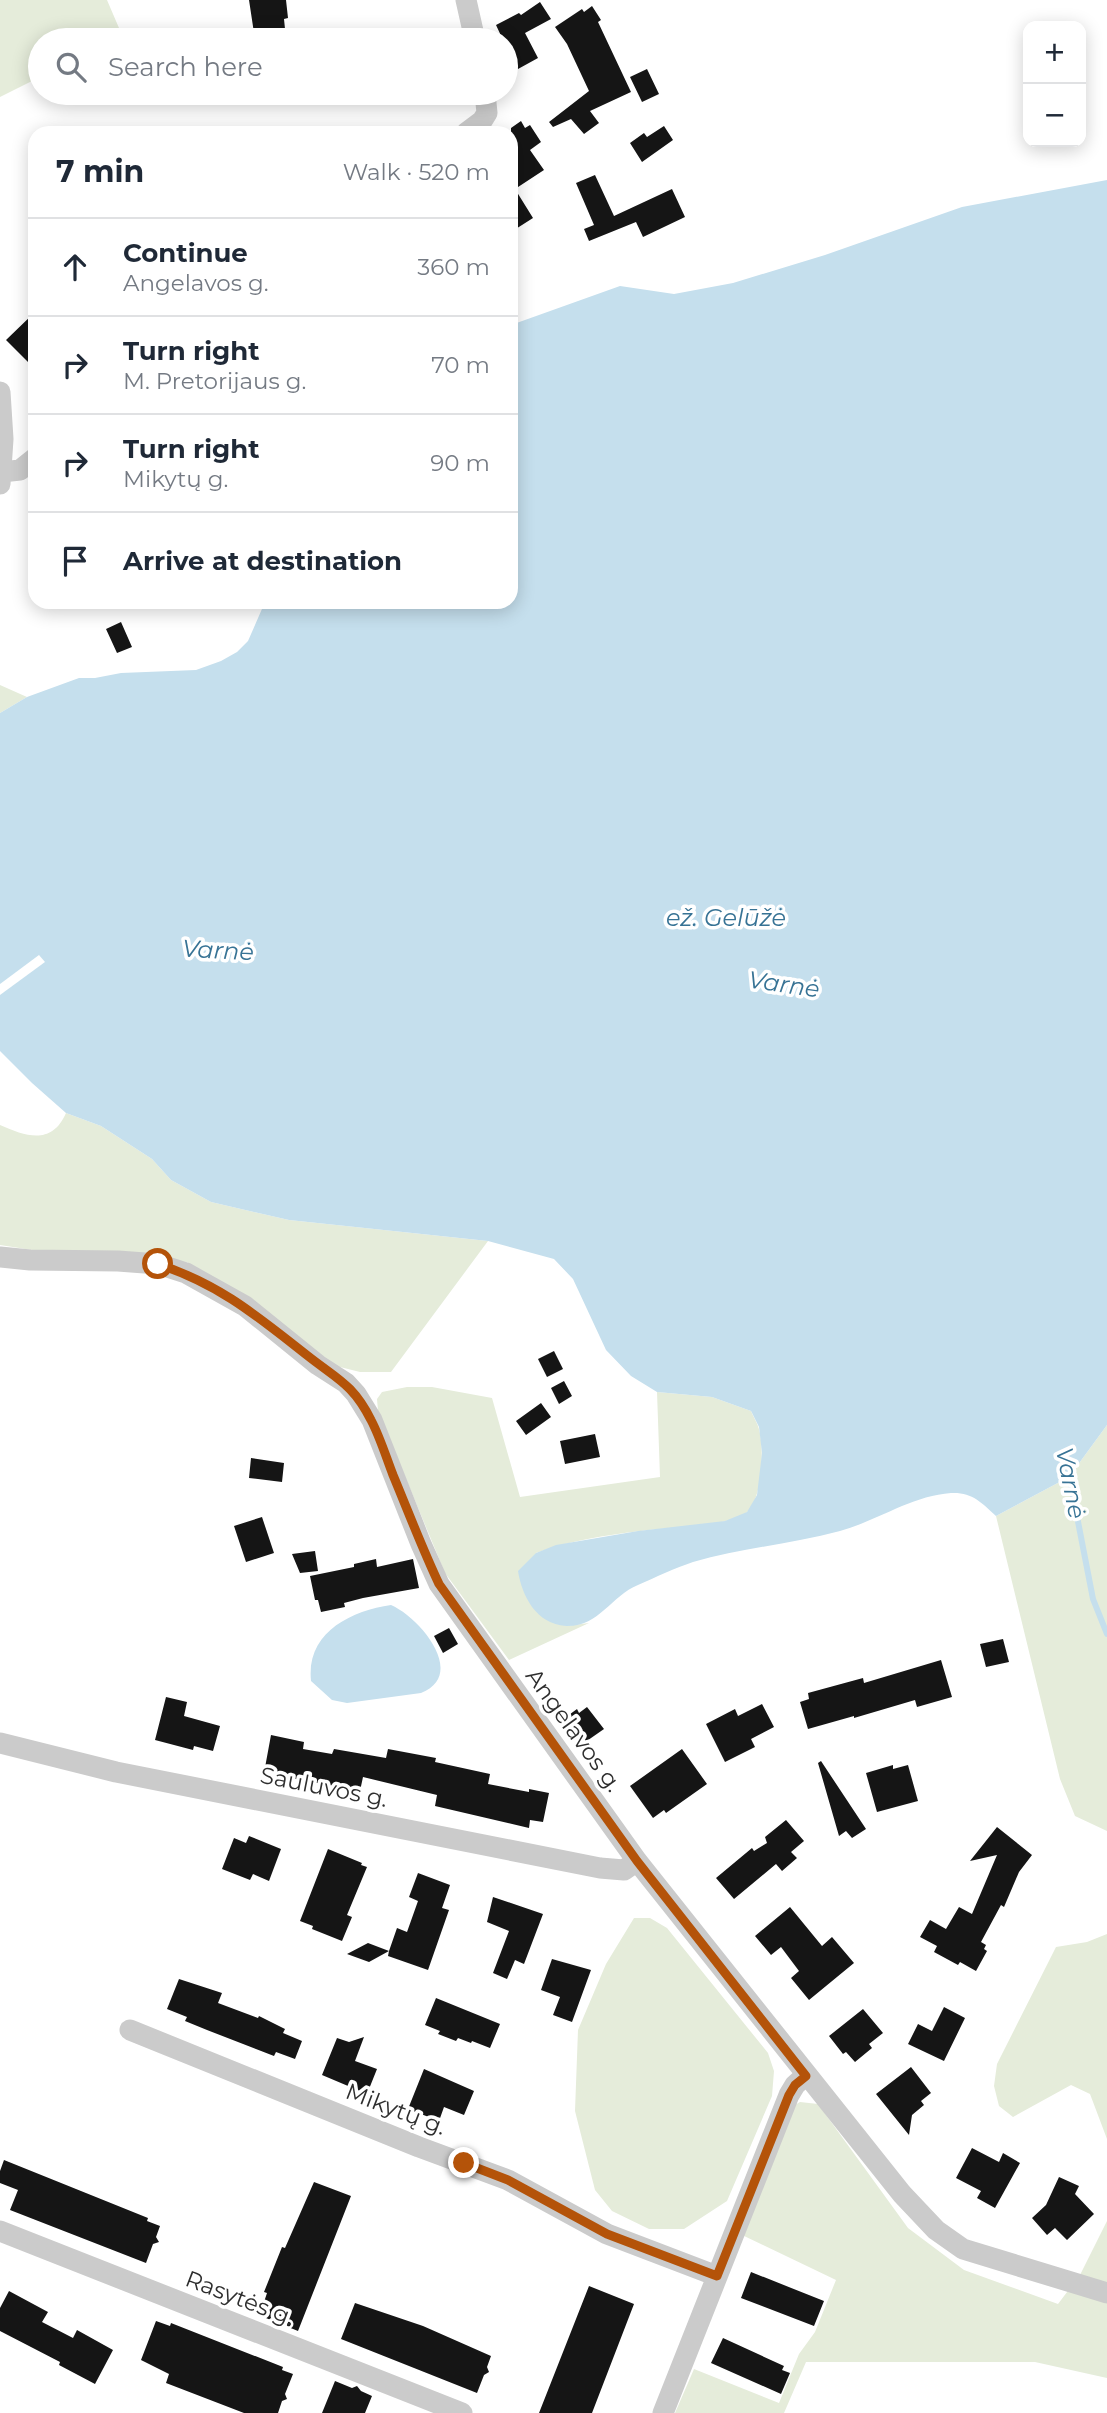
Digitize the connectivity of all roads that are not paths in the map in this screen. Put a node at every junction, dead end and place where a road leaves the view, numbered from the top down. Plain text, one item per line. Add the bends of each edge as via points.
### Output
1 (467, 0) edge
2 (473, 28) edge
3 (486, 105) edge
4 (475, 126) edge
5 (0, 392) edge
6 (28, 464) edge
7 (1, 478) edge
8 (0, 1257) edge
9 (0, 1743) edge
10 (637, 1861) junction
11 (130, 2030) dead end
12 (806, 2076) junction
13 (0, 2231) edge
14 (717, 2276) junction
15 (1107, 2293) edge
16 (462, 2413) edge
17 (663, 2413) edge

1 - 2 street
3 - 4 street via 487,113
5 - 7 street
6 - 7 street
8 - 10 street, Angelavos g. via 158,1264 186,1273 245,1306 346,1382 372,1420 439,1584
9 - 10 street, Sauluvos g. via 116,1772 600,1868 624,1870
10 - 12 street, Angelavos g.
11 - 14 street, Mikytų g. via 508,2180 607,2234
12 - 14 street via 789,2095
12 - 15 street, Angelavos g. via 902,2194 936,2230 962,2249
13 - 16 street, Rasytės g.
14 - 17 street

